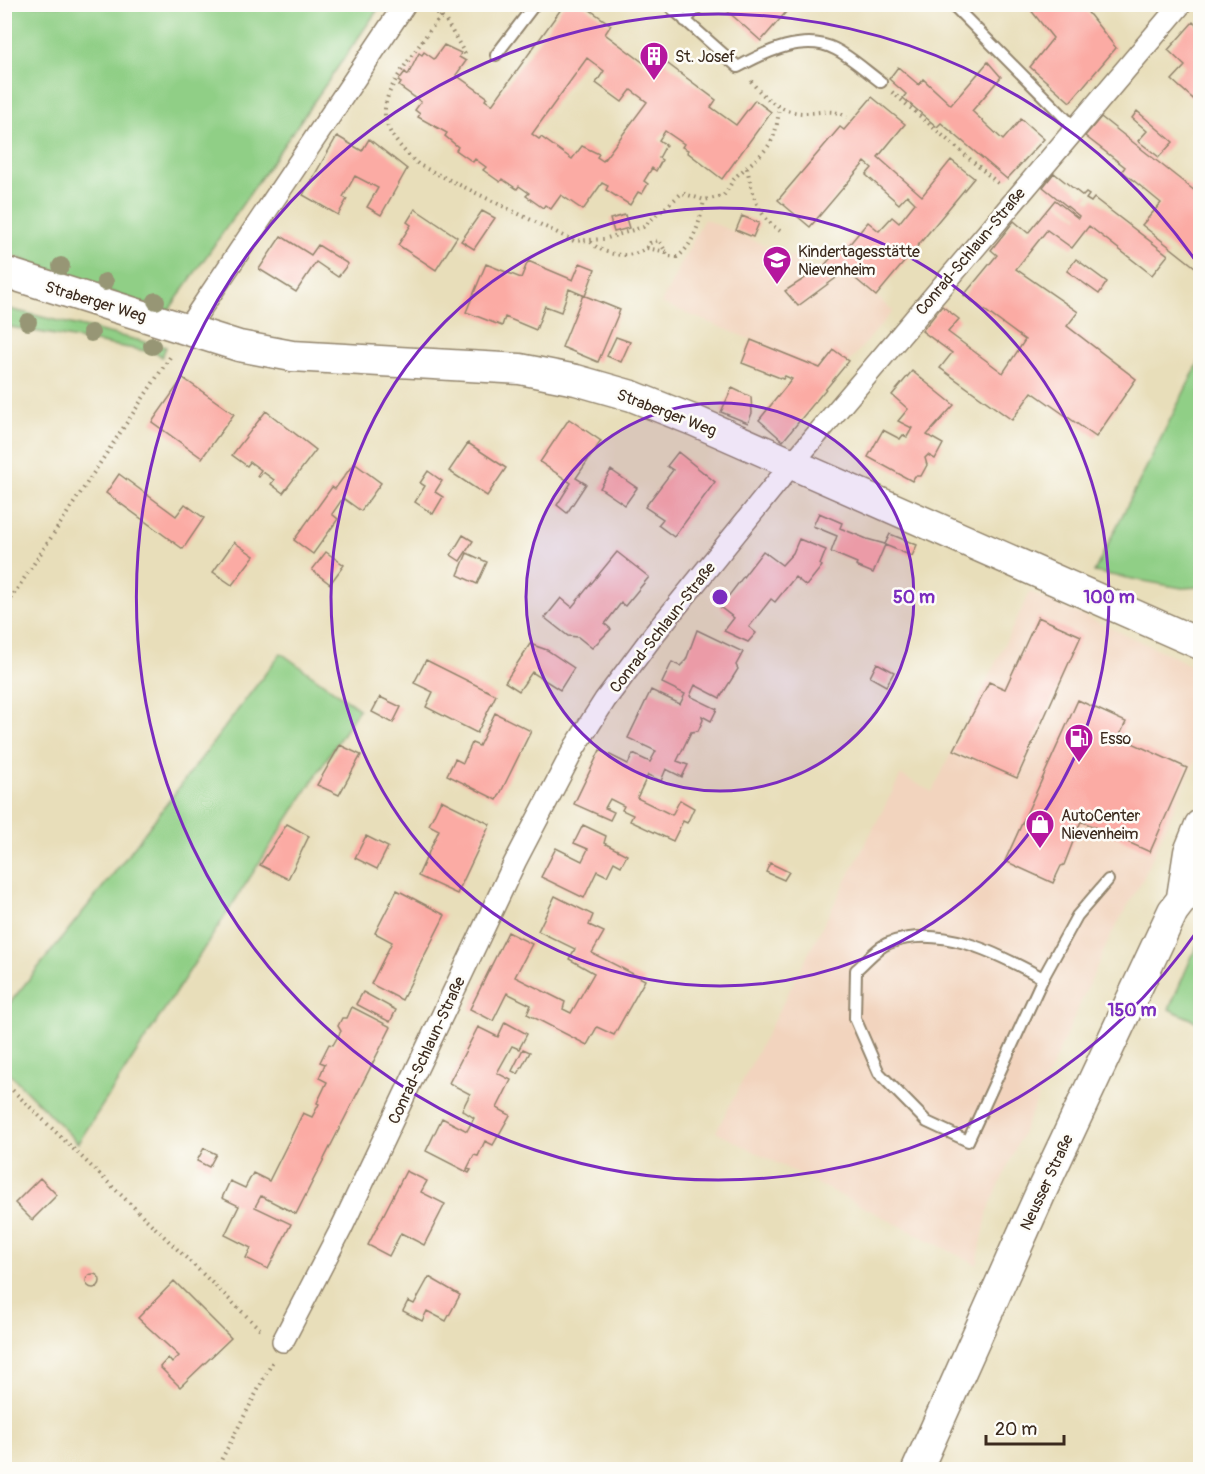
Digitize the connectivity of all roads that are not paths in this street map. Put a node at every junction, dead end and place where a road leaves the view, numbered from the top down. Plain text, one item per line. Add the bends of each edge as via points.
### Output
1 (405, 4) edge
2 (535, 4) edge
3 (667, 4) edge
4 (700, 4) edge
5 (952, 4) edge
6 (1181, 4) edge
7 (685, 21) junction
8 (496, 55) dead end
9 (881, 82) road end
10 (1075, 128) junction
11 (4, 272) edge
12 (182, 337) junction
13 (791, 465) junction
14 (1117, 608) junction
15 (1200, 621) edge
16 (1200, 644) edge
17 (1200, 825) edge
18 (1108, 880) dead end
19 (1191, 887) edge
20 (1043, 978) junction
21 (283, 1341) road end
22 (917, 1470) edge

1 - 12 street
2 - 8 lane
3 - 7 lane
4 - 7 lane
5 - 10 lane
6 - 10 street, Conrad-Schlaun-Straße
7 - 9 lane via 738,67 786,46 814,43 835,48
10 - 13 street, Conrad-Schlaun-Straße
11 - 12 street, Straberger Weg
12 - 13 street, Straberger Weg via 292,357 520,369 576,380 632,396
13 - 14 street, Straberger Weg
13 - 21 street, Conrad-Schlaun-Straße via 655,633 575,747 515,862 341,1229
14 - 15 street, Straberger Weg
14 - 16 street, Straberger Weg
17 - 19 street, Neusser Straße via 1189,852
18 - 20 lane via 1077,916
19 - 22 street, Neusser Straße via 1042,1190
20 - 20 lane via 968,1141 927,1122 879,1073 855,1018 856,969 887,944 929,936 992,951

